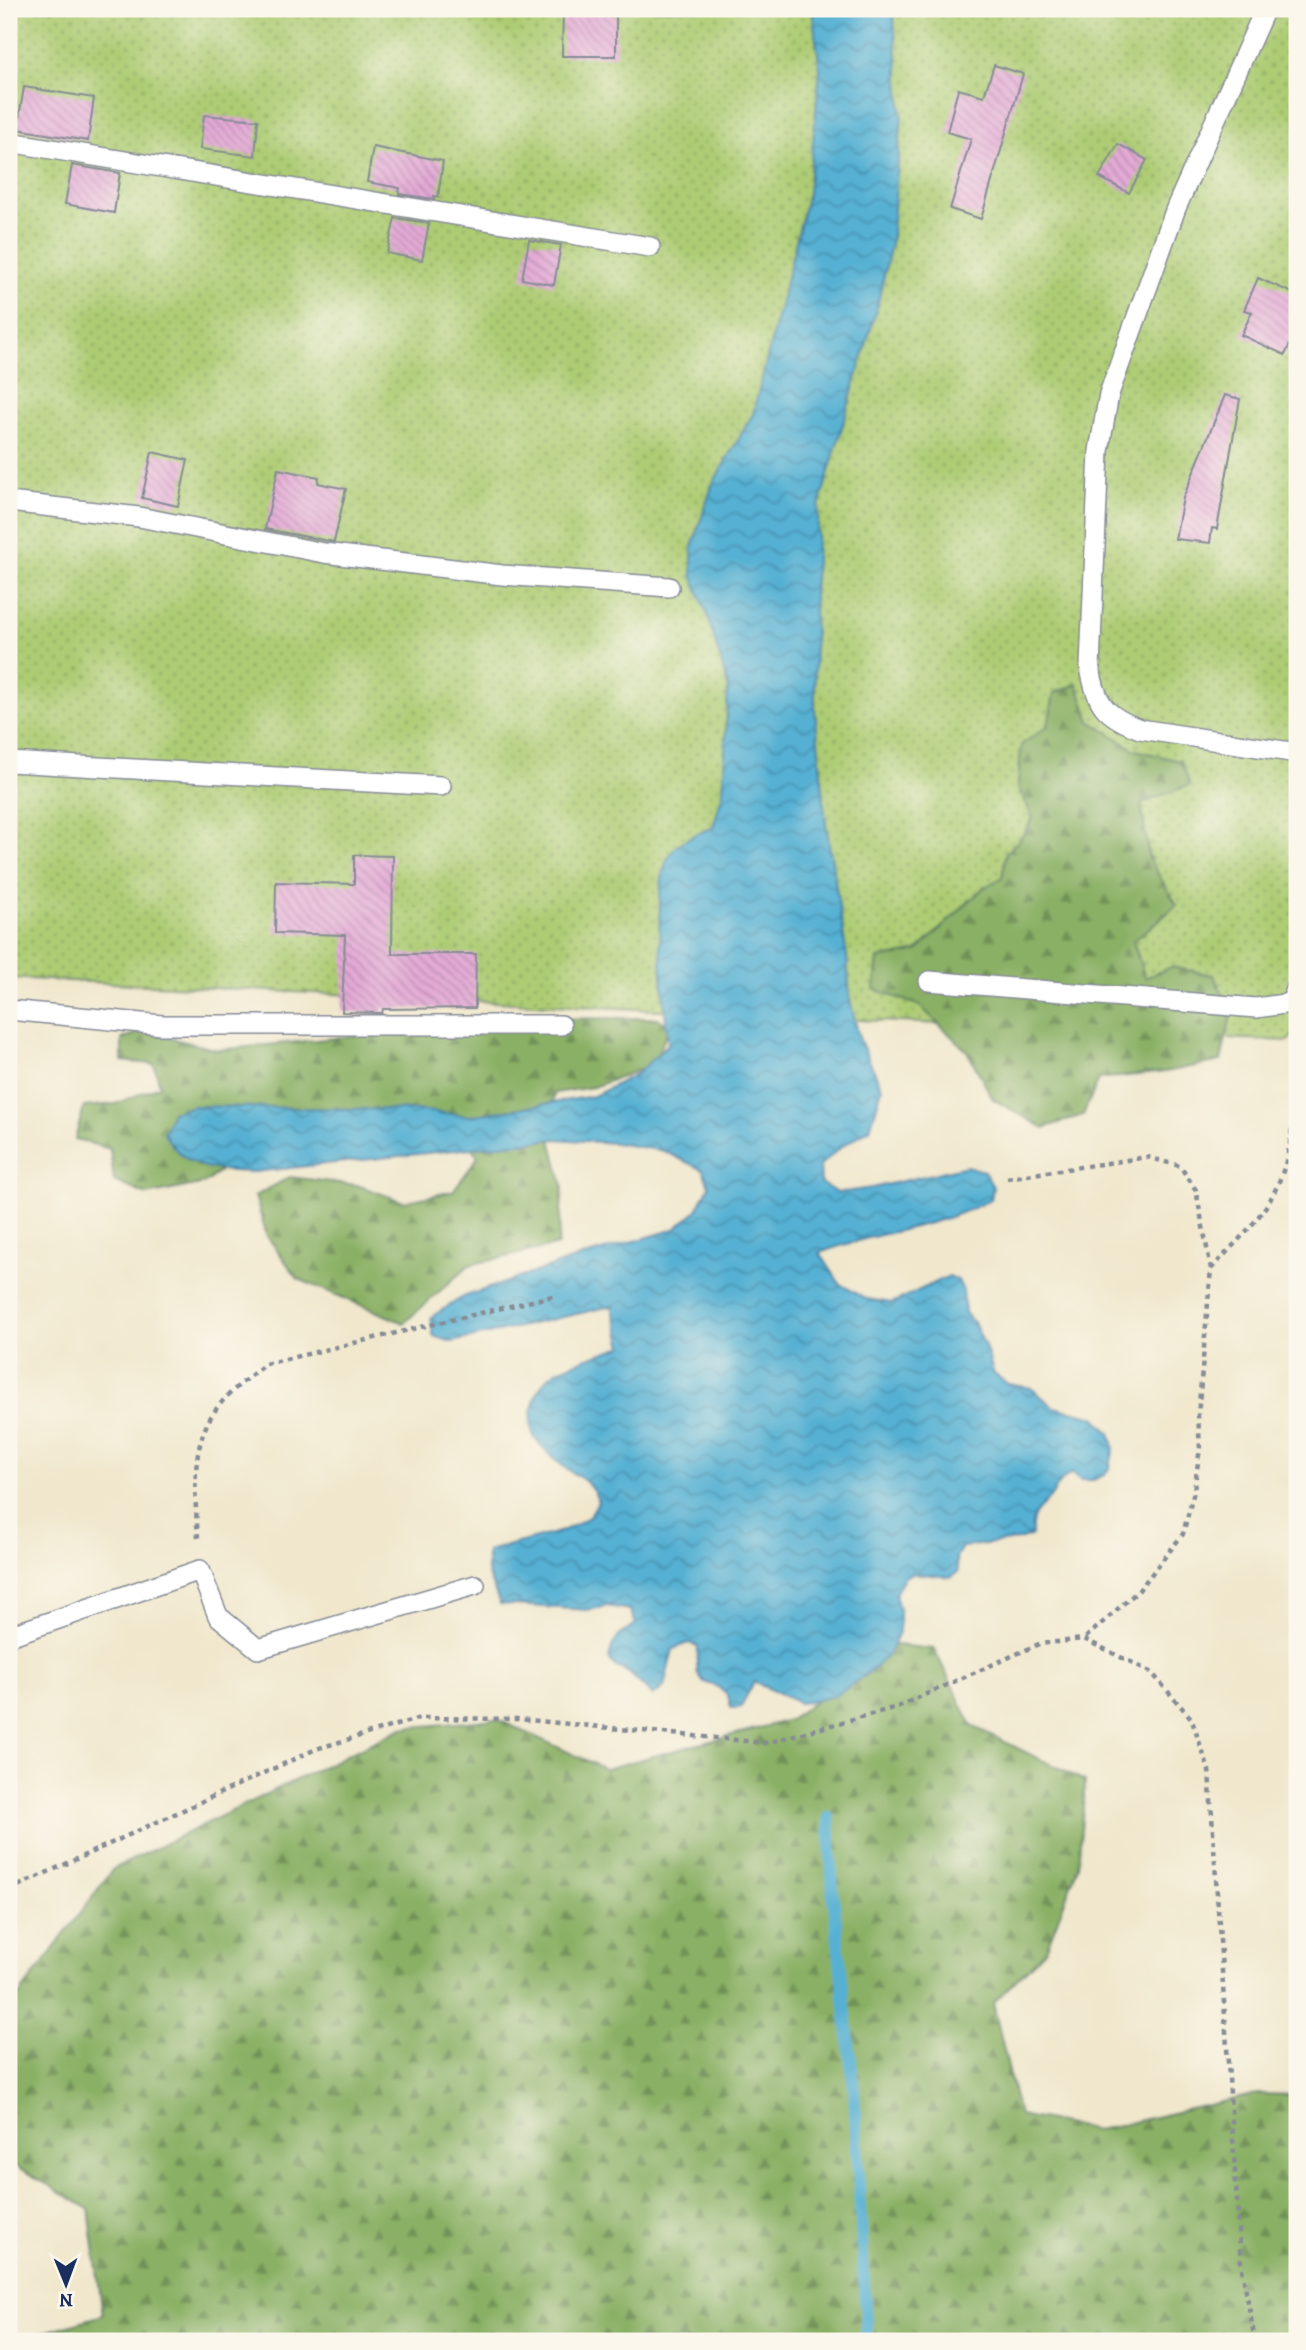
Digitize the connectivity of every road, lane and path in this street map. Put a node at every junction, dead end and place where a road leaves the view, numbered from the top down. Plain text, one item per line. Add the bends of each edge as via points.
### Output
1 (1265, 9) edge
2 (9, 142) edge
3 (650, 247) dead end
4 (9, 502) edge
5 (669, 587) dead end
6 (1297, 753) edge
7 (9, 762) edge
8 (441, 786) dead end
9 (929, 981) dead end
10 (1294, 995) edge
11 (9, 1010) edge
12 (561, 1025) dead end
13 (1295, 1086) edge
14 (1007, 1178) dead end
15 (1211, 1269) junction
16 (557, 1295) dead end
17 (200, 1570) junction
18 (474, 1585) dead end
19 (9, 1636) edge
20 (1084, 1639) junction
21 (9, 1890) edge
22 (1255, 2341) edge

1 - 6 lane via 1176,208 1109,394 1099,451 1090,667 1094,692 1104,709 1120,722
2 - 3 lane
4 - 5 lane via 139,517 324,553 502,575
7 - 8 lane
9 - 10 lane via 1256,1008
10 - 13 path
11 - 12 lane via 162,1025
13 - 15 path via 1294,1121 1284,1169 1268,1203
14 - 15 path via 1147,1157 1180,1166 1196,1190
15 - 20 path via 1198,1415 1200,1448 1183,1534 1139,1590
16 - 17 path via 265,1364 214,1412 200,1442 195,1494
17 - 18 lane via 218,1616 258,1648
17 - 19 lane
20 - 21 path via 1039,1644 897,1707 766,1743 518,1719 420,1718 316,1749
20 - 22 path via 1151,1672 1191,1718 1209,1770 1241,2263

